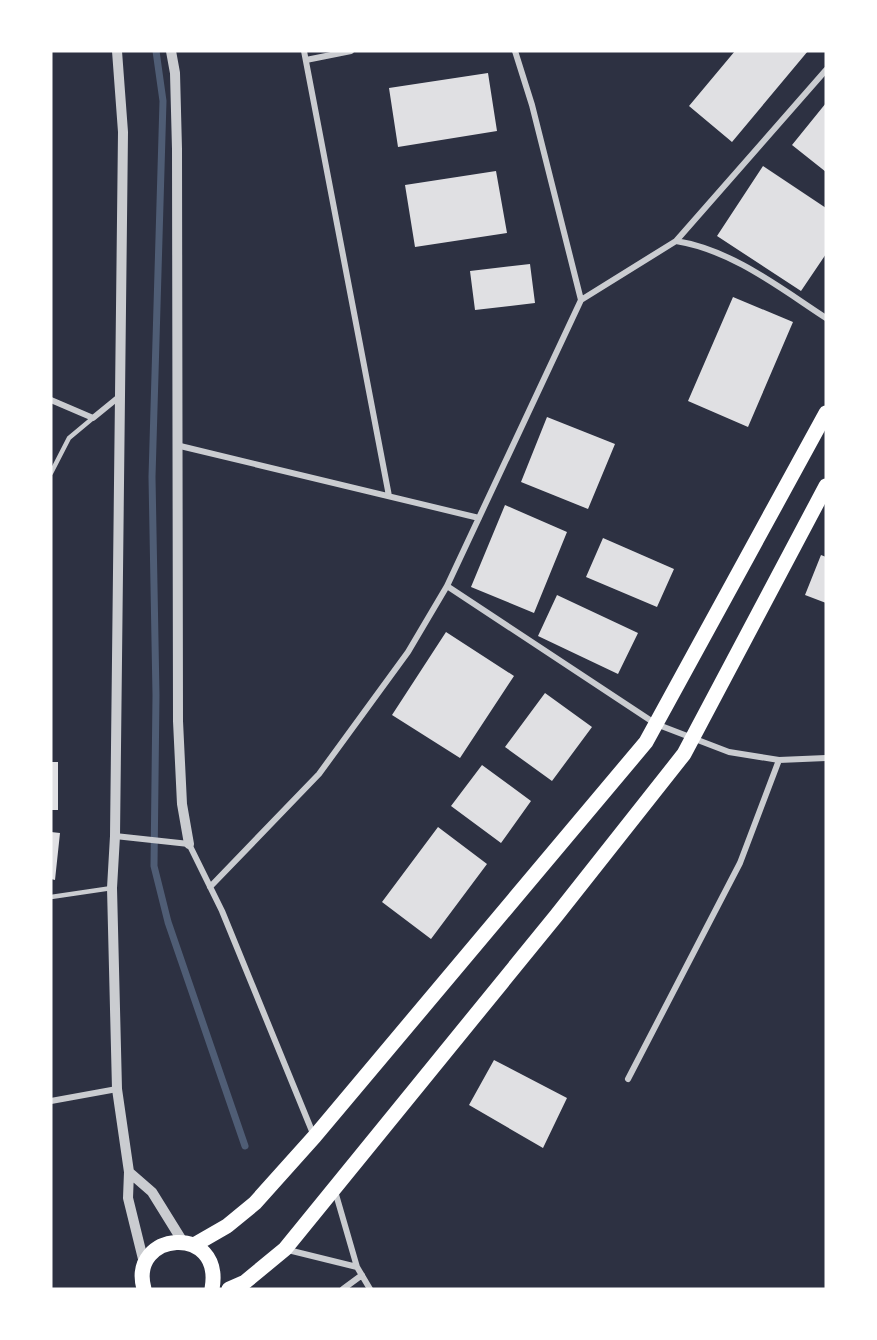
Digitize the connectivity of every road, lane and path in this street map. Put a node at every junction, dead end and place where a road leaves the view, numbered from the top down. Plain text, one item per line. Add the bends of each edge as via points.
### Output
1 (117, 51) edge
2 (171, 51) edge
3 (304, 51) edge
4 (351, 51) edge
5 (515, 51) edge
6 (306, 60) junction
7 (826, 70) edge
8 (676, 241) junction
9 (581, 300) junction
10 (826, 318) edge
11 (120, 395) junction
12 (51, 400) edge
13 (826, 412) edge
14 (93, 418) junction
15 (176, 445) junction
16 (51, 473) edge
17 (826, 486) edge
18 (389, 496) junction
19 (479, 518) junction
20 (447, 586) junction
21 (656, 724) junction
22 (692, 739) junction
23 (826, 758) edge
24 (779, 760) junction
25 (115, 836) junction
26 (189, 844) junction
27 (210, 887) junction
28 (112, 888) junction
29 (51, 897) edge
30 (628, 1079) dead end
31 (117, 1089) junction
32 (51, 1101) edge
33 (315, 1136) junction
34 (129, 1172) junction
35 (334, 1187) junction
36 (189, 1244) junction
37 (285, 1249) junction
38 (144, 1263) junction
39 (357, 1267) junction
40 (362, 1275) junction
41 (144, 1289) edge
42 (212, 1289) edge
43 (229, 1289) edge
44 (344, 1289) edge
45 (370, 1289) edge

1 - 11 street via 123,132
2 - 15 street via 177,149
3 - 6 street
4 - 6 street
5 - 9 street
6 - 18 street
7 - 8 street
8 - 9 street
8 - 10 street via 719,253
9 - 19 street
11 - 14 street
11 - 25 street
12 - 14 street
13 - 21 main road
14 - 16 lane via 69,438
15 - 18 street
15 - 26 street via 178,721 182,804
17 - 22 main road
18 - 19 street
19 - 20 street
20 - 21 street
20 - 27 street via 408,652 319,774
21 - 22 street
21 - 33 main road via 646,742
22 - 24 street via 729,752
22 - 35 main road via 556,916
23 - 24 street
24 - 30 street via 740,862
25 - 26 street
25 - 28 street
26 - 27 street
27 - 33 street
28 - 29 lane
28 - 31 street
31 - 32 street
31 - 34 street
33 - 36 main road via 255,1203 227,1226
34 - 36 street via 152,1192
34 - 38 street via 128,1198
35 - 37 main road
35 - 39 street
36 - 38 main road via 171,1242 160,1246
36 - 42 main road via 205,1253 212,1264
37 - 39 street
37 - 43 main road via 245,1282
38 - 41 main road
39 - 40 street
40 - 44 street
40 - 45 street

